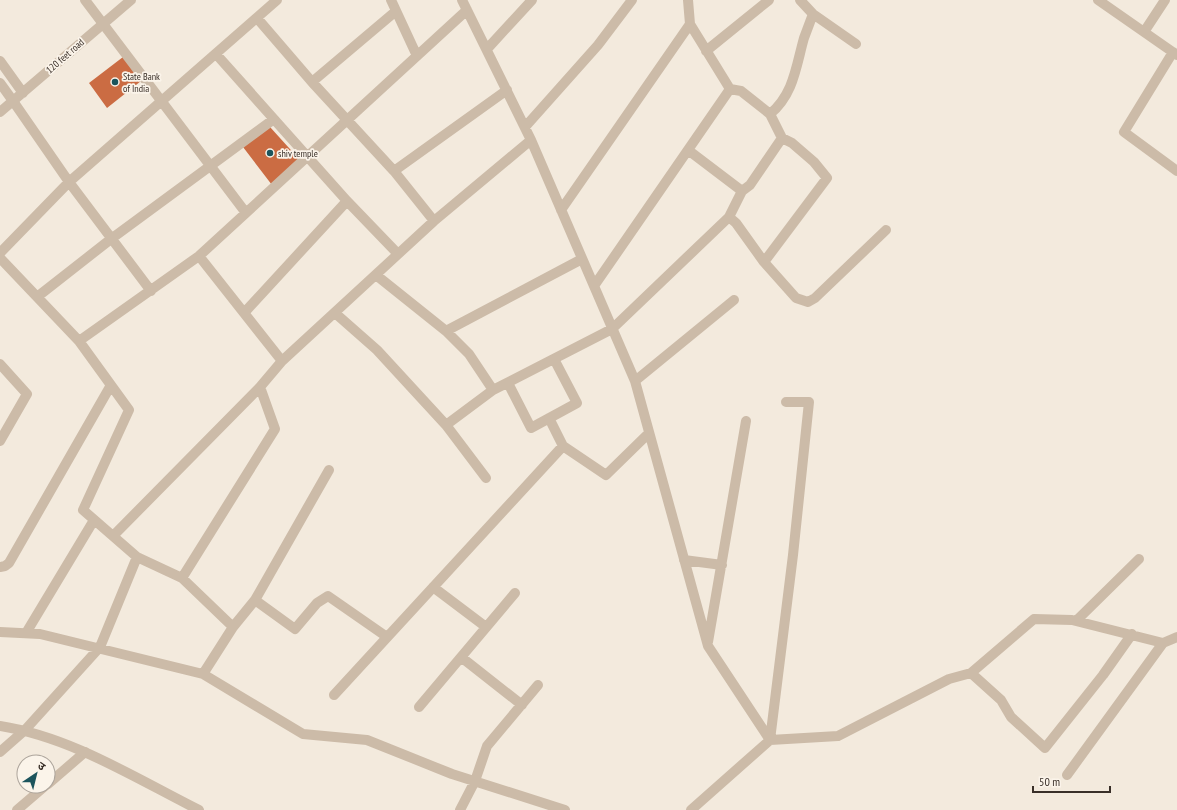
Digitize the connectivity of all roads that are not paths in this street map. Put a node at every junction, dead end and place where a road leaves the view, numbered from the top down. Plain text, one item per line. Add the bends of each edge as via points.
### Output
1 (86, 0) edge
2 (131, 0) edge
3 (277, 0) edge
4 (391, 0) edge
5 (462, 0) edge
6 (532, 0) edge
7 (632, 0) edge
8 (688, 0) edge
9 (769, 0) edge
10 (800, 0) edge
11 (1098, 0) edge
12 (1165, 0) edge
13 (467, 10) junction
14 (396, 11) junction
15 (813, 14) junction
16 (257, 18) junction
17 (102, 24) junction
18 (690, 24) junction
19 (1144, 32) junction
20 (856, 44) dead end
21 (486, 49) junction
22 (706, 51) junction
23 (216, 54) junction
24 (1175, 54) edge
25 (417, 56) junction
26 (0, 61) edge
27 (312, 82) junction
28 (0, 83) edge
29 (730, 89) junction
30 (507, 90) junction
31 (23, 93) junction
32 (13, 101) junction
33 (161, 102) junction
34 (0, 112) edge
35 (770, 114) junction
36 (274, 120) junction
37 (348, 120) junction
38 (525, 127) junction
39 (782, 138) junction
40 (531, 140) junction
41 (688, 150) junction
42 (308, 156) junction
43 (210, 166) junction
44 (394, 171) junction
45 (1177, 171) edge
46 (69, 182) junction
47 (742, 191) junction
48 (347, 201) junction
49 (561, 210) junction
50 (246, 213) junction
51 (729, 217) junction
52 (434, 222) junction
53 (886, 230) dead end
54 (111, 239) junction
55 (0, 253) edge
56 (398, 254) junction
57 (199, 256) junction
58 (0, 258) edge
59 (582, 259) junction
60 (764, 262) junction
61 (376, 275) junction
62 (594, 286) junction
63 (151, 291) junction
64 (37, 297) junction
65 (734, 300) dead end
66 (244, 313) junction
67 (335, 313) junction
68 (612, 329) junction
69 (446, 331) junction
70 (79, 342) junction
71 (554, 359) junction
72 (282, 361) junction
73 (0, 364) edge
74 (635, 381) junction
75 (508, 383) junction
76 (110, 385) junction
77 (260, 387) junction
78 (493, 390) junction
79 (786, 402) dead end
80 (549, 418) junction
81 (746, 421) dead end
82 (446, 425) junction
83 (649, 433) junction
84 (0, 441) edge
85 (563, 446) junction
86 (329, 470) dead end
87 (486, 478) dead end
88 (94, 520) junction
89 (113, 536) junction
90 (137, 557) junction
91 (1138, 559) dead end
92 (684, 560) junction
93 (722, 565) junction
94 (0, 567) edge
95 (182, 578) junction
96 (433, 587) junction
97 (514, 593) dead end
98 (255, 600) junction
99 (1076, 621) junction
100 (233, 627) junction
101 (486, 627) junction
102 (0, 632) edge
103 (26, 633) junction
104 (1132, 634) junction
105 (387, 637) junction
106 (1177, 637) edge
107 (1163, 643) junction
108 (708, 646) junction
109 (100, 647) junction
110 (461, 657) junction
111 (971, 673) junction
112 (203, 674) junction
113 (538, 685) dead end
114 (334, 695) dead end
115 (522, 705) junction
116 (419, 707) dead end
117 (0, 726) edge
118 (25, 730) junction
119 (770, 740) junction
120 (0, 752) edge
121 (85, 752) junction
122 (1067, 775) dead end
123 (56, 777) edge
124 (475, 781) junction
125 (36, 794) edge
126 (17, 810) edge
127 (199, 810) edge
128 (460, 810) edge
129 (565, 810) edge
130 (690, 810) edge

1 - 17 street
2 - 17 street, 120 feet road
3 - 16 street
4 - 14 street
5 - 13 street
6 - 21 street
7 - 38 street via 598,45
8 - 18 street
9 - 22 street
10 - 15 street
11 - 19 street
12 - 19 street
13 - 21 street
13 - 25 street
14 - 25 street
14 - 27 street
15 - 20 street
15 - 35 street via 804,37 794,79 777,108
16 - 23 street
16 - 27 street
17 - 31 street, 120 feet road
17 - 33 street
18 - 22 street
18 - 49 street
19 - 24 street
21 - 30 street
22 - 29 street
23 - 33 street
23 - 36 street
24 - 45 street via 1124,132
25 - 37 street
26 - 31 street
27 - 37 street
28 - 32 street
29 - 35 street via 740,91
29 - 41 street
30 - 38 street
30 - 44 street
31 - 32 street, 120 feet road
32 - 34 street, 120 feet road
32 - 46 street
33 - 43 street
33 - 46 street
35 - 39 street
36 - 42 street
36 - 43 street
37 - 42 street
37 - 44 street
38 - 40 street
39 - 47 street via 750,185
39 - 60 street via 814,162 827,178
40 - 49 street
40 - 52 street
41 - 47 street
41 - 62 street
42 - 48 street
42 - 50 street
43 - 50 street
43 - 54 street
44 - 52 street
46 - 54 street
46 - 55 street
47 - 51 street
48 - 56 street
48 - 66 street
49 - 59 street
50 - 57 street
51 - 60 street
51 - 68 street
52 - 56 street
53 - 60 street via 808,302 796,298
54 - 63 street
54 - 64 street
56 - 61 street
57 - 63 street
57 - 66 street
58 - 64 street
59 - 62 street
59 - 69 street
61 - 67 street
61 - 69 street
62 - 68 street
63 - 70 street
64 - 70 street
65 - 74 street
66 - 72 street
67 - 72 street
67 - 82 street via 377,350
68 - 71 street
68 - 74 street
69 - 78 street via 469,354
70 - 76 street
71 - 75 street
71 - 80 street via 577,403
72 - 77 street
73 - 84 street via 27,394
74 - 83 street
75 - 78 street
75 - 80 street via 531,428
76 - 88 street via 129,410 83,510
76 - 94 street via 9,562
77 - 89 street
77 - 95 street via 275,429
78 - 82 street
79 - 119 street via 809,402
80 - 85 street
81 - 93 street
82 - 87 street
83 - 85 street via 606,475
83 - 92 street
85 - 96 street
86 - 98 street
88 - 89 street
88 - 103 street
89 - 90 street
90 - 95 street
90 - 109 street
91 - 99 street
92 - 93 street
92 - 108 street
93 - 108 street
95 - 100 street
96 - 101 street
96 - 105 street
97 - 101 street
98 - 100 street
98 - 105 street via 295,628 317,603 328,596
99 - 104 street
99 - 111 street via 1034,619
100 - 112 street
101 - 110 street
102 - 103 street
103 - 109 street
104 - 107 street
104 - 111 street via 1045,748 1011,717 1001,700
105 - 114 street
106 - 107 street
107 - 122 street
108 - 119 street
109 - 112 street
109 - 118 street
110 - 115 street
110 - 116 street
111 - 119 street via 949,679 838,736
112 - 124 street via 303,734 367,740
113 - 115 street
115 - 124 street via 487,746
117 - 118 street
118 - 120 street
118 - 121 street
119 - 130 street
121 - 123 street
121 - 127 street
124 - 128 street
124 - 129 street
125 - 126 street

